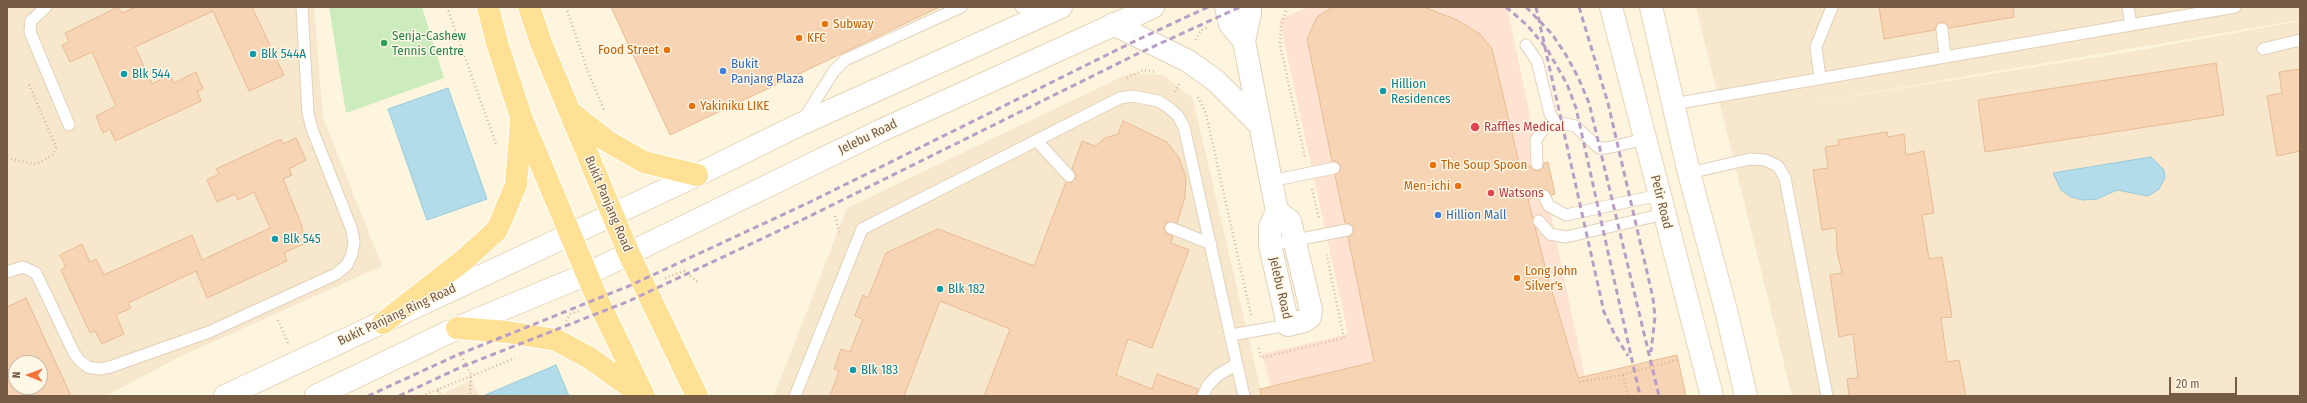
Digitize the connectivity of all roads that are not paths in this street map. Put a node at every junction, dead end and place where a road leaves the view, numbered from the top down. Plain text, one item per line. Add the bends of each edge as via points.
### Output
1 (46, 7) edge
2 (302, 7) edge
3 (488, 7) edge
4 (529, 7) edge
5 (961, 7) edge
6 (1021, 7) edge
7 (1153, 7) edge
8 (1226, 7) edge
9 (1250, 7) edge
10 (1651, 7) edge
11 (1832, 7) edge
12 (2128, 7) edge
13 (2235, 7) edge
14 (1612, 8) edge
15 (2213, 9) edge
16 (1053, 11) edge
17 (1113, 24) junction
18 (2131, 25) junction
19 (1942, 29) dead end
20 (2300, 40) edge
21 (1244, 41) junction
22 (1526, 45) dead end
23 (2263, 49) dead end
24 (1945, 57) junction
25 (1820, 78) junction
26 (1673, 104) junction
27 (570, 111) junction
28 (521, 117) junction
29 (1556, 123) junction
30 (801, 124) junction
31 (69, 125) dead end
32 (1260, 125) junction
33 (1645, 139) junction
34 (1037, 140) junction
35 (1537, 164) dead end
36 (1334, 168) dead end
37 (1689, 173) junction
38 (697, 176) junction
39 (1069, 176) dead end
40 (1271, 181) junction
41 (1544, 196) dead end
42 (1662, 205) junction
43 (1277, 211) junction
44 (612, 215) junction
45 (1539, 221) dead end
46 (1172, 228) dead end
47 (1347, 230) dead end
48 (570, 235) junction
49 (1296, 239) junction
50 (1211, 244) junction
51 (1270, 244) junction
52 (629, 254) junction
53 (7, 272) edge
54 (587, 274) junction
55 (383, 322) junction
56 (1288, 325) junction
57 (453, 330) junction
58 (1231, 335) junction
59 (1237, 364) junction
60 (225, 396) edge
61 (316, 396) edge
62 (644, 396) edge
63 (697, 396) edge
64 (795, 396) edge
65 (1203, 396) edge
66 (1244, 396) edge
67 (1712, 396) edge
68 (1746, 396) edge
69 (1827, 396) edge

1 - 31 lane via 31,22 30,32
2 - 53 lane via 308,113 352,230 354,242 347,265 336,274 209,332 124,363 99,369 84,364 74,353 36,273 23,267
3 - 28 main road
4 - 27 main road, Bukit Panjang Road
5 - 30 lane via 845,60 837,68
6 - 16 lane
7 - 17 main road, Jelebu Road
8 - 21 main road via 1230,24
9 - 21 main road
10 - 26 main road
11 - 25 lane via 1816,47
12 - 18 lane
13 - 15 lane
14 - 33 main road, Petir Road
15 - 18 lane
16 - 30 main road
17 - 32 main road via 1188,61 1216,81
17 - 52 main road, Jelebu Road via 880,131
18 - 24 lane
19 - 24 lane
20 - 23 lane
21 - 32 main road
22 - 29 lane via 1537,61 1550,114
24 - 25 lane
25 - 26 lane
26 - 37 main road
27 - 38 main road via 607,141 644,162
27 - 44 main road, Bukit Panjang Road
28 - 48 main road
28 - 55 main road via 516,185 497,230 465,259
29 - 33 lane via 1575,126 1599,148
29 - 35 lane via 1544,128 1536,140
30 - 38 main road
32 - 40 main road
33 - 42 main road, Petir Road
34 - 39 lane
34 - 50 lane via 1120,98 1146,98 1168,107 1178,116 1184,127
34 - 64 lane via 862,229
36 - 40 lane
37 - 68 main road
37 - 69 lane via 1750,159 1765,160 1778,166 1785,178
38 - 44 main road
40 - 43 main road
41 - 42 lane via 1549,206 1566,215
42 - 45 lane via 1566,237 1550,234
42 - 67 main road, Petir Road
43 - 49 main road, Jelebu Road via 1290,221
43 - 51 main road, Jelebu Road via 1270,227
44 - 48 main road
44 - 52 main road, Bukit Panjang Road
46 - 50 lane
47 - 49 lane
48 - 54 main road
48 - 55 main road, Bukit Panjang Ring Road
49 - 51 lane
49 - 56 main road, Jelebu Road via 1312,310 1310,317 1304,321
50 - 58 lane
51 - 56 main road, Jelebu Road
52 - 54 main road, Jelebu Road
52 - 63 main road, Bukit Panjang Road
54 - 57 main road
54 - 62 main road
55 - 60 main road, Bukit Panjang Ring Road
56 - 58 lane
57 - 61 main road
57 - 62 main road via 507,332 556,340 588,357
58 - 59 lane
59 - 65 lane via 1218,375 1208,385
59 - 66 lane

